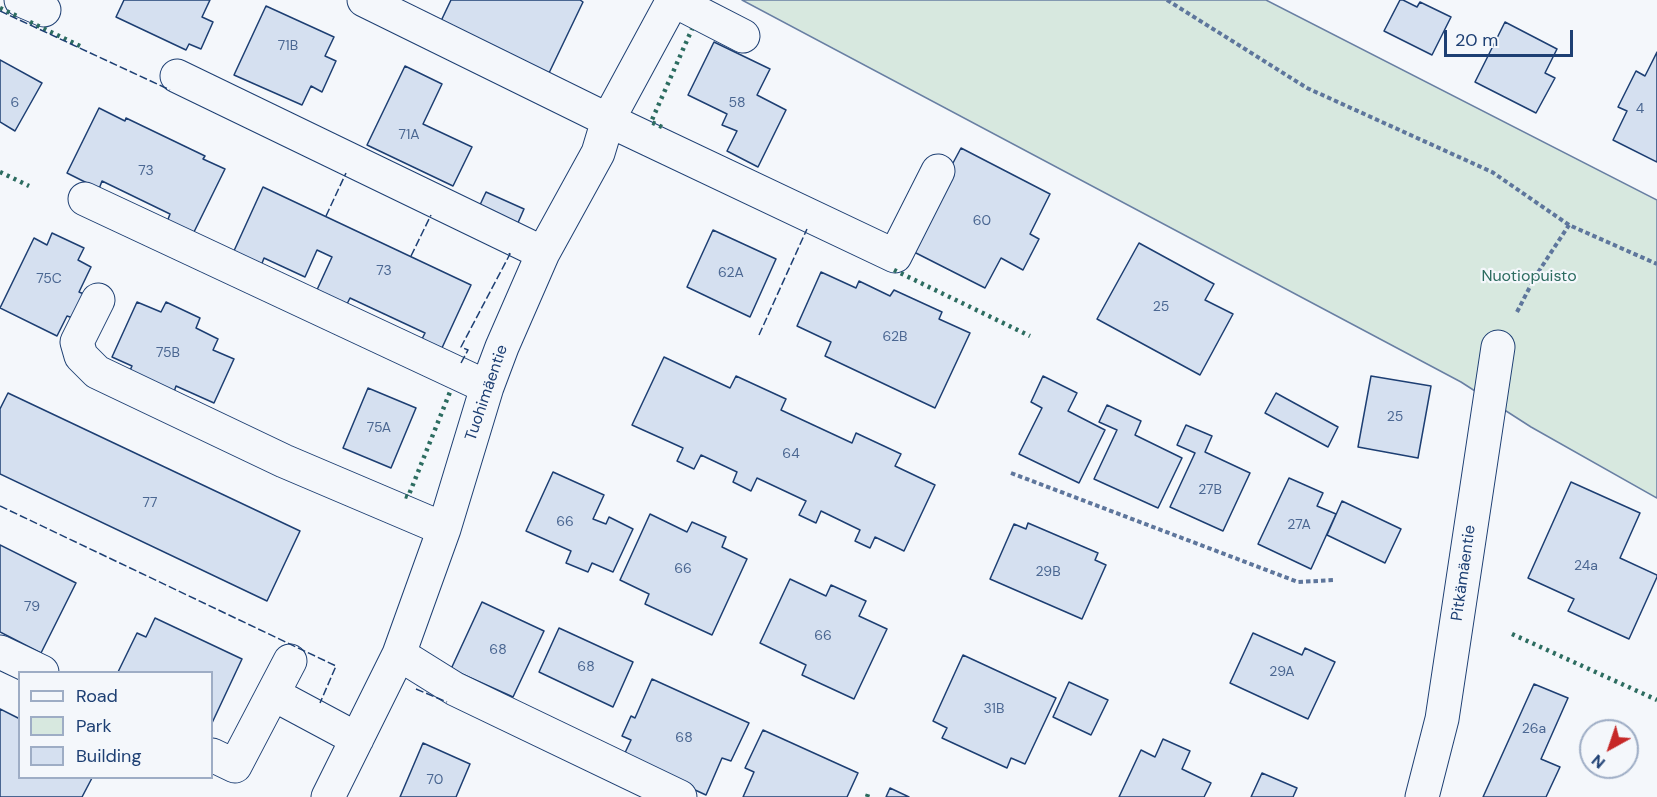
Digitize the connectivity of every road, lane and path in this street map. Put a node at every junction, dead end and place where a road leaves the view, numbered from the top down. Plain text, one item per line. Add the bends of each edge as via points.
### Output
1 (364, 0) edge
2 (673, 0) edge
3 (1167, 0) edge
4 (743, 36) dead end
5 (177, 76) dead end
6 (608, 120) junction
7 (938, 171) dead end
8 (85, 199) dead end
9 (1569, 225) junction
10 (543, 253) junction
11 (1657, 264) edge
12 (98, 300) dead end
13 (1498, 347) joint
14 (487, 387) junction
15 (1011, 474) dead end
16 (444, 529) junction
17 (1335, 580) dead end
18 (0, 652) edge
19 (399, 654) junction
20 (290, 661) dead end
21 (40, 671) edge
22 (273, 694) junction
23 (357, 739) junction
24 (213, 755) edge
25 (328, 797) edge
26 (680, 797) edge
27 (1422, 797) edge

1 - 6 street
2 - 4 street
2 - 6 street, Tuohimäentie
3 - 9 path via 1307,88 1492,172
5 - 10 street
6 - 7 street via 895,256
6 - 10 street, Tuohimäentie via 598,153
8 - 14 street
9 - 11 path
9 - 13 path
10 - 14 street, Tuohimäentie
12 - 16 street via 77,342 81,356 97,372 285,461
13 - 27 street, Pitkämäentie via 1442,719
14 - 16 street, Tuohimäentie
15 - 17 path via 1298,582
16 - 19 street, Tuohimäentie
18 - 21 street
19 - 23 street, Tuohimäentie
19 - 26 street via 455,689
20 - 22 street
22 - 23 street
22 - 24 street via 235,766
23 - 25 street, Tuohimäentie

